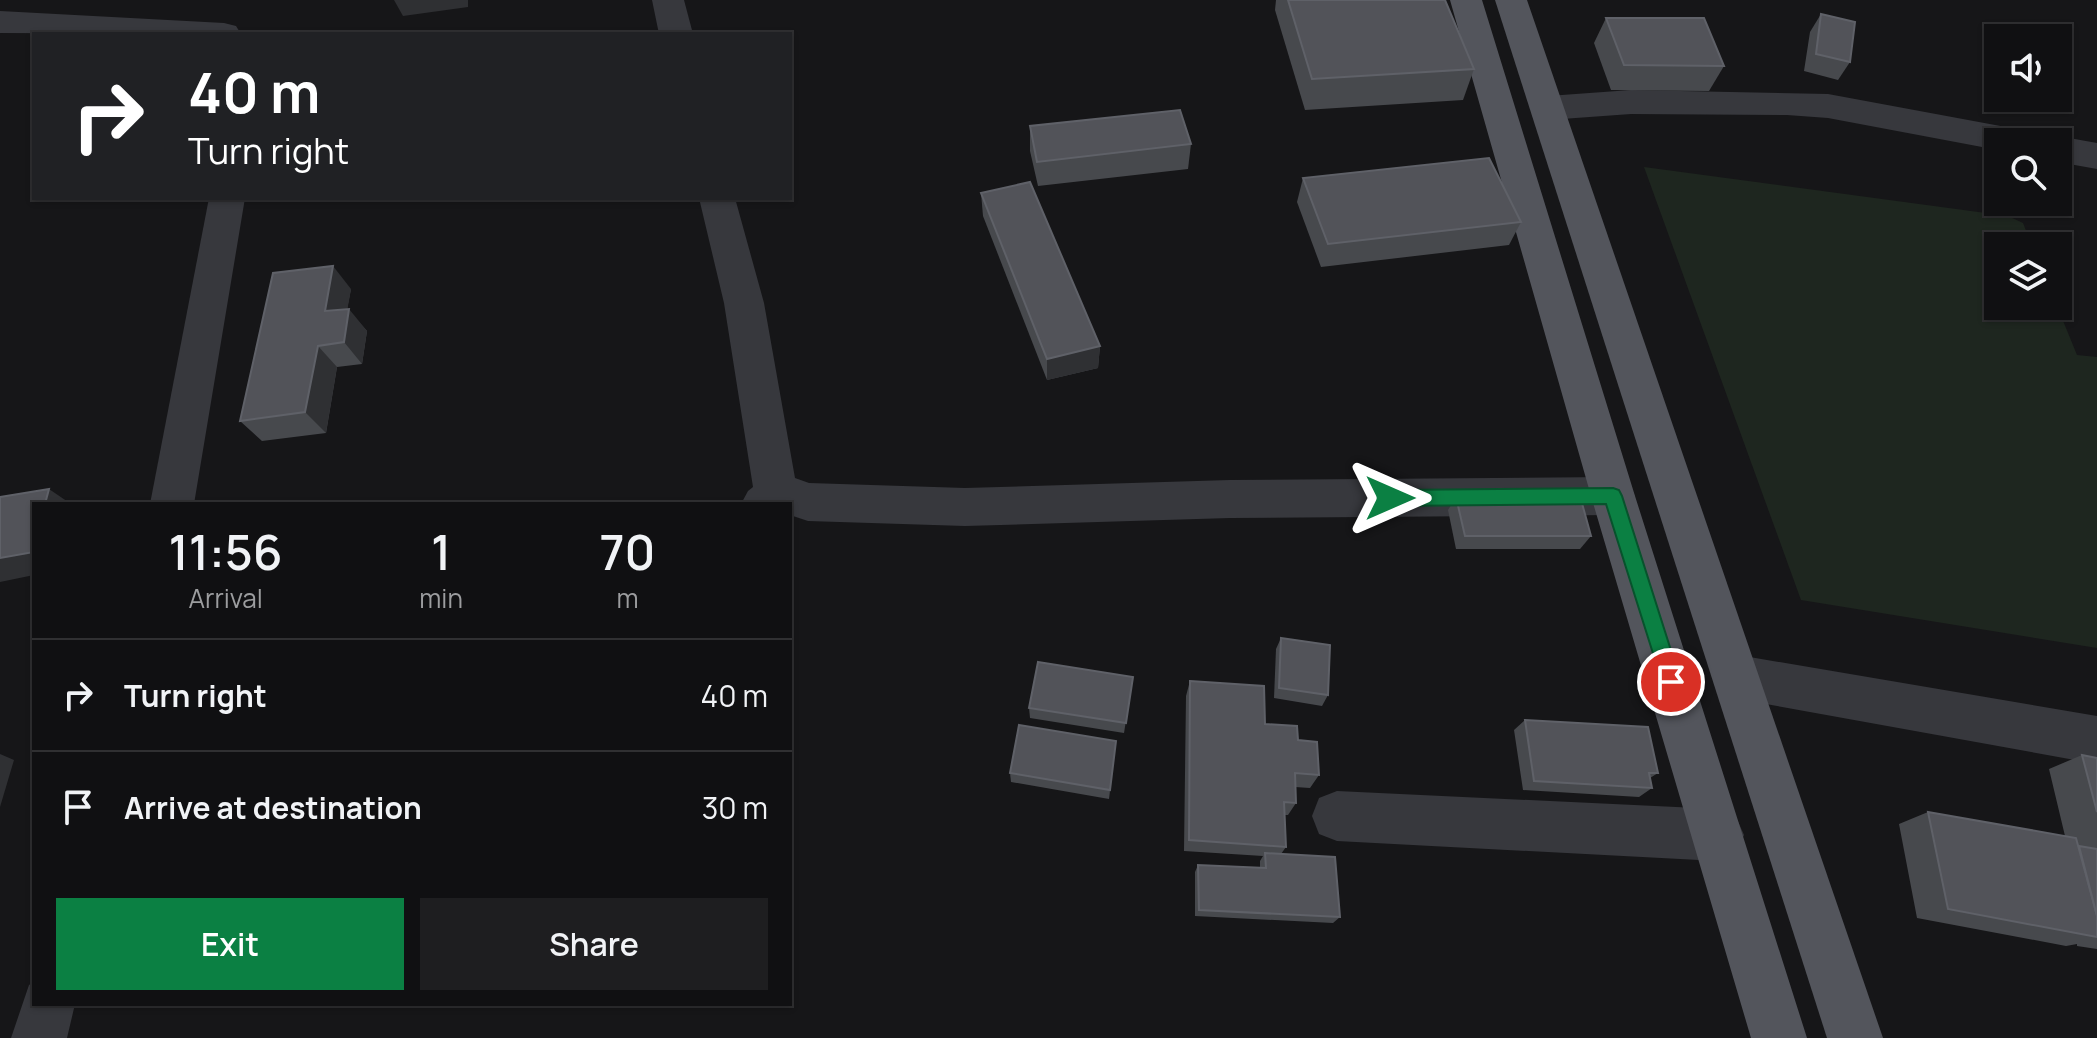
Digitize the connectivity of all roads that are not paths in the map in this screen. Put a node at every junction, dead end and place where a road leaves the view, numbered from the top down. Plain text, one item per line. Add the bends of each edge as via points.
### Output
1 (668, 0) edge
2 (1466, 0) edge
3 (1511, 0) edge
4 (0, 22) edge
5 (187, 32) edge
6 (676, 32) edge
7 (1548, 108) junction
8 (1984, 135) edge
9 (2072, 152) edge
10 (2097, 156) edge
11 (227, 200) edge
12 (718, 200) edge
13 (1613, 496) junction
14 (769, 499) edge
15 (172, 502) edge
16 (1738, 677) junction
17 (2097, 740) edge
18 (1337, 816) dead end
19 (1718, 835) junction
20 (47, 1006) edge
21 (39, 1038) edge
22 (1779, 1038) edge
23 (1855, 1038) edge

1 - 6 street
2 - 13 main road
3 - 7 main road
4 - 5 street
7 - 8 street via 1631,102 1787,103
7 - 16 main road
9 - 10 street
11 - 15 street
12 - 14 street via 744,303
13 - 14 street via 965,507 808,502 793,495
13 - 19 main road
16 - 17 street
16 - 23 main road
18 - 19 street
19 - 22 main road
20 - 21 street

